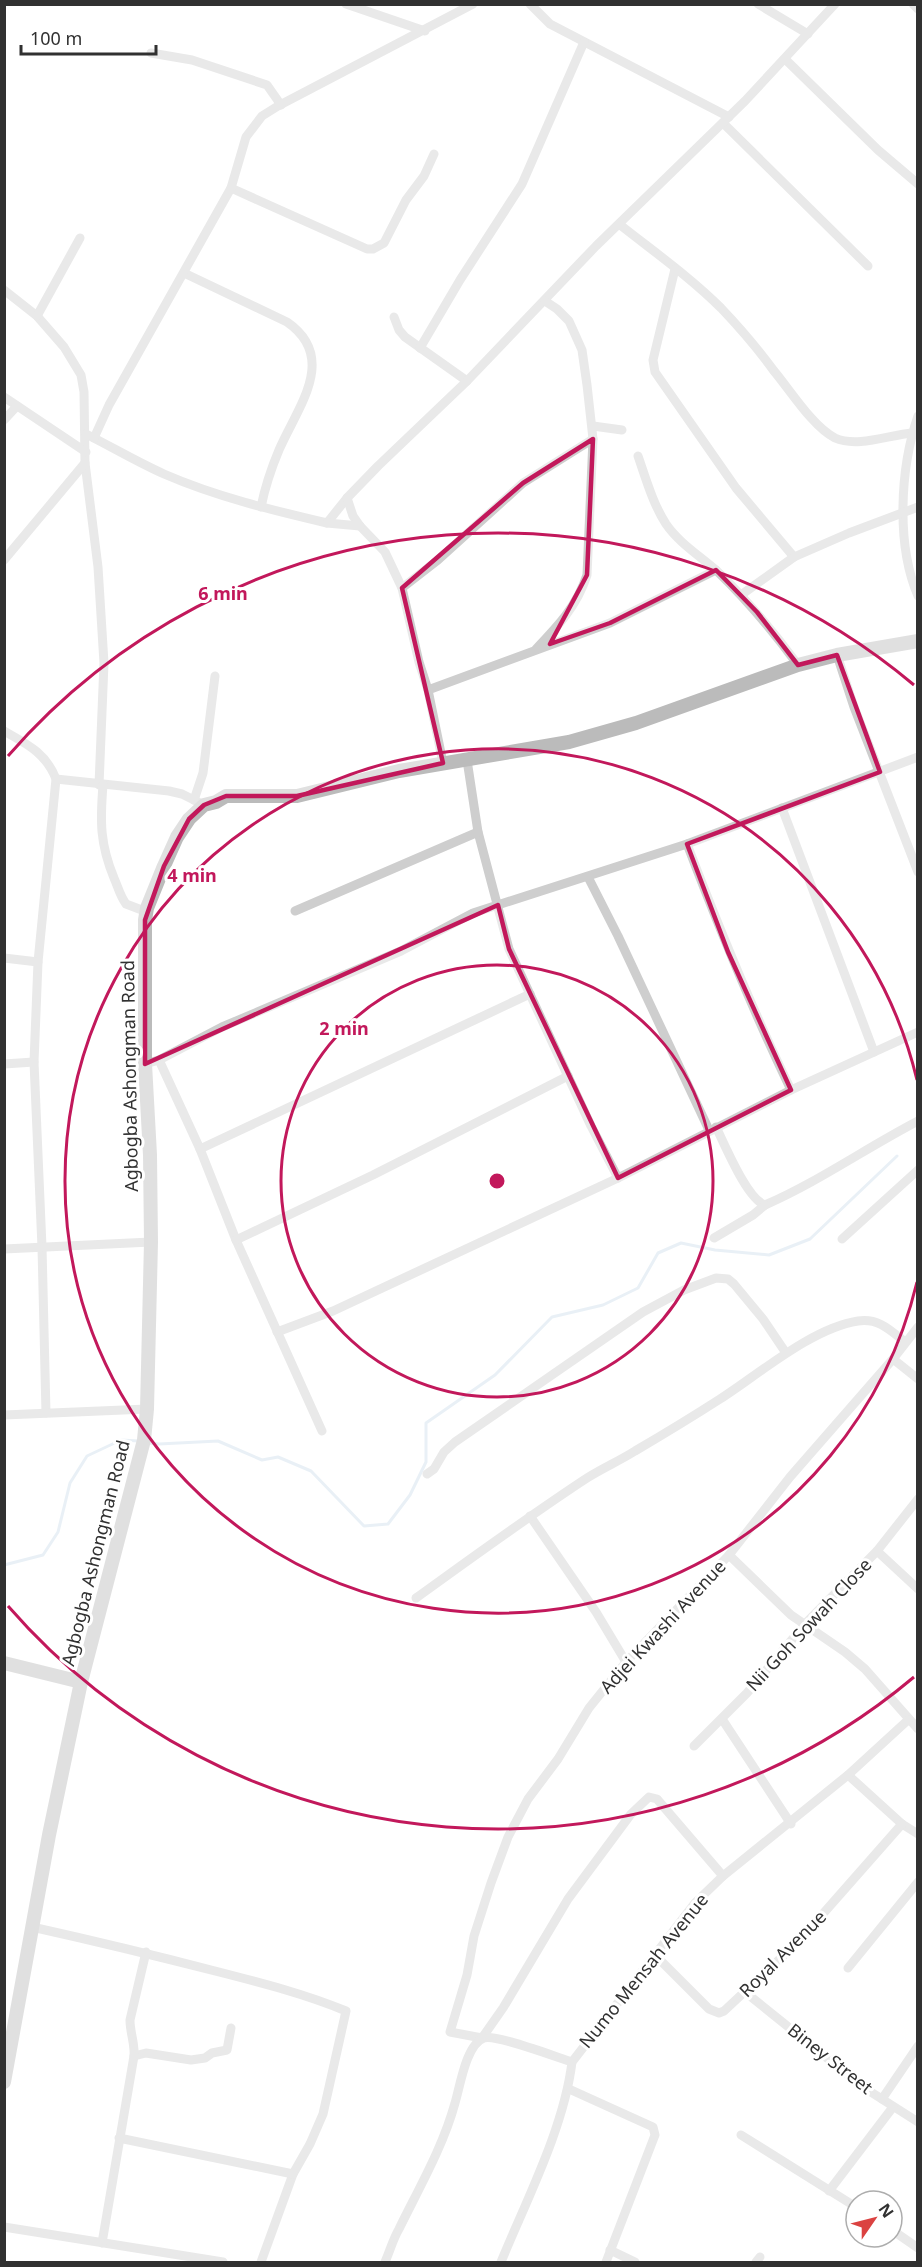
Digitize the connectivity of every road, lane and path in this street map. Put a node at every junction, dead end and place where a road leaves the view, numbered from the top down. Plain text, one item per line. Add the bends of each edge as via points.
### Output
1 (346, 4) edge
2 (473, 4) edge
3 (530, 4) edge
4 (758, 4) edge
5 (835, 4) edge
6 (913, 4) edge
7 (918, 9) edge
8 (425, 31) junction
9 (808, 34) junction
10 (584, 42) junction
11 (151, 52) dead end
12 (785, 59) junction
13 (281, 105) junction
14 (726, 120) junction
15 (434, 154) dead end
16 (918, 184) edge
17 (231, 188) junction
18 (619, 224) junction
19 (80, 238) dead end
20 (868, 266) dead end
21 (675, 269) junction
22 (184, 273) junction
23 (4, 290) edge
24 (545, 301) junction
25 (37, 316) junction
26 (394, 317) dead end
27 (420, 348) junction
28 (467, 381) junction
29 (4, 397) edge
30 (17, 406) junction
31 (918, 416) edge
32 (4, 420) edge
33 (592, 426) junction
34 (622, 430) dead end
35 (912, 433) junction
36 (90, 436) junction
37 (592, 439) junction
38 (86, 452) junction
39 (638, 456) dead end
40 (85, 464) junction
41 (347, 498) junction
42 (261, 507) junction
43 (918, 507) edge
44 (903, 511) junction
45 (327, 523) junction
46 (360, 526) junction
47 (794, 557) junction
48 (4, 560) edge
49 (716, 570) junction
50 (402, 588) junction
51 (741, 595) junction
52 (918, 596) edge
53 (918, 641) edge
54 (536, 649) junction
55 (837, 655) junction
56 (798, 665) junction
57 (215, 676) dead end
58 (428, 690) junction
59 (4, 731) edge
60 (918, 757) edge
61 (467, 760) junction
62 (443, 763) junction
63 (880, 772) junction
64 (56, 779) junction
65 (101, 785) junction
66 (199, 802) junction
67 (782, 808) junction
68 (478, 832) junction
69 (687, 844) junction
70 (918, 872) edge
71 (588, 877) junction
72 (498, 905) junction
73 (296, 911) dead end
74 (147, 912) junction
75 (4, 958) edge
76 (38, 962) junction
77 (530, 994) junction
78 (918, 1032) edge
79 (874, 1052) junction
80 (159, 1060) junction
81 (34, 1062) junction
82 (4, 1064) edge
83 (145, 1064) junction
84 (568, 1076) junction
85 (791, 1090) junction
86 (918, 1121) edge
87 (712, 1129) junction
88 (200, 1149) junction
89 (918, 1170) edge
90 (618, 1178) junction
91 (765, 1205) junction
92 (714, 1238) dead end
93 (842, 1239) dead end
94 (236, 1240) junction
95 (151, 1242) junction
96 (42, 1247) junction
97 (4, 1249) edge
98 (918, 1327) edge
99 (277, 1332) junction
100 (905, 1342) junction
101 (786, 1353) junction
102 (893, 1359) junction
103 (918, 1379) edge
104 (147, 1409) junction
105 (46, 1413) junction
106 (4, 1415) edge
107 (322, 1431) dead end
108 (427, 1474) dead end
109 (918, 1499) edge
110 (530, 1516) junction
111 (878, 1551) junction
112 (729, 1555) junction
113 (918, 1589) edge
114 (416, 1598) dead end
115 (806, 1623) junction
116 (626, 1662) junction
117 (4, 1663) edge
118 (81, 1682) junction
119 (722, 1719) junction
120 (908, 1720) junction
121 (918, 1729) edge
122 (694, 1746) dead end
123 (848, 1775) junction
124 (791, 1824) junction
125 (902, 1824) junction
126 (918, 1834) edge
127 (723, 1876) junction
128 (918, 1882) edge
129 (32, 1927) junction
130 (146, 1952) junction
131 (654, 1954) junction
132 (848, 1968) dead end
133 (746, 1992) junction
134 (231, 2028) dead end
135 (482, 2038) junction
136 (918, 2046) edge
137 (134, 2056) junction
138 (572, 2062) junction
139 (4, 2082) edge
140 (569, 2089) junction
141 (882, 2099) junction
142 (893, 2107) junction
143 (918, 2122) edge
144 (741, 2135) dead end
145 (119, 2138) junction
146 (293, 2174) junction
147 (829, 2190) junction
148 (844, 2199) edge
149 (4, 2227) edge
150 (904, 2238) edge
151 (102, 2243) junction
152 (918, 2248) edge
153 (610, 2250) junction
154 (223, 2262) edge
155 (261, 2262) edge
156 (385, 2262) edge
157 (501, 2262) edge
158 (606, 2262) edge
159 (635, 2262) edge

1 - 8 street
2 - 8 street
3 - 10 street via 550,24
4 - 9 street
5 - 9 street
6 - 7 street
8 - 13 street
9 - 12 street
10 - 14 street
10 - 27 street via 522,184
11 - 13 street via 192,60 267,85
12 - 14 street
12 - 16 street
13 - 17 street via 262,117 246,137
14 - 18 street
14 - 20 street
15 - 17 street via 384,243 373,249 322,231
17 - 22 street
18 - 21 street
18 - 24 street
19 - 25 street
21 - 35 street via 720,307 811,417 836,439 862,441
21 - 47 street via 653,360 654,372 736,488
22 - 36 street
22 - 42 street via 287,322 307,342 312,369 310,384 279,449
23 - 25 street
24 - 28 street
24 - 33 street via 569,321 576,334 582,350
25 - 36 street via 64,347 81,375
26 - 27 street via 399,330
27 - 28 street
28 - 41 street
29 - 30 street
30 - 32 street
30 - 38 street
31 - 35 street
33 - 34 street
33 - 37 street
35 - 44 street
36 - 38 street
36 - 42 street via 163,474
37 - 50 street via 524,483
37 - 54 street via 587,575 567,617
38 - 40 street
39 - 49 street via 666,525
40 - 48 street
40 - 65 street via 105,663
41 - 45 street
41 - 46 street
42 - 45 street
43 - 44 street
44 - 47 street
44 - 52 street via 905,551
45 - 46 street
46 - 50 street via 385,552
47 - 51 street
49 - 51 street
49 - 54 street via 610,624
50 - 58 street
51 - 56 street
53 - 55 street
54 - 58 street
55 - 56 street
55 - 63 street
56 - 61 street via 614,730
57 - 66 street
58 - 62 street
59 - 64 street via 46,758
60 - 63 street
61 - 62 street
61 - 68 street
62 - 66 street via 297,796 226,796 216,802
63 - 67 street
63 - 70 street
64 - 65 street
64 - 76 street
65 - 66 street via 169,791
65 - 74 street via 102,847 126,904
66 - 74 street, Agbogba Ashongman Road via 177,837
67 - 69 street
67 - 79 street
68 - 72 street
68 - 73 street
69 - 71 street
69 - 85 street via 732,961
71 - 72 street
71 - 87 street
72 - 77 street via 509,949
72 - 80 street via 472,913 400,951 222,1027
74 - 83 street, Agbogba Ashongman Road
75 - 76 street
76 - 81 street
77 - 84 street
77 - 88 street
78 - 79 street
79 - 85 street
80 - 83 street
80 - 88 street
81 - 82 street
81 - 96 street
83 - 95 street, Agbogba Ashongman Road
84 - 90 street
84 - 94 street via 373,1176
85 - 87 street
86 - 91 street via 807,1186
87 - 90 street
87 - 91 street via 750,1191
88 - 94 street
89 - 93 street
90 - 99 street via 333,1311
91 - 92 street
94 - 99 street
95 - 96 street
95 - 104 street, Agbogba Ashongman Road
96 - 97 street
96 - 105 street
98 - 100 street, Adjei Kwashi Avenue
99 - 107 street
100 - 101 street via 884,1325 859,1321 841,1325
100 - 102 street, Adjei Kwashi Avenue
101 - 108 street via 734,1284 716,1278 643,1312 455,1442
101 - 110 street via 746,1383
102 - 103 street
102 - 112 street, Adjei Kwashi Avenue via 790,1477
104 - 105 street
104 - 118 street, Agbogba Ashongman Road via 136,1476
105 - 106 street
109 - 111 street, Nii Goh Sowah Close
110 - 114 street
110 - 116 street
111 - 113 street
111 - 115 street, Nii Goh Sowah Close
112 - 115 street via 791,1615
112 - 116 street, Adjei Kwashi Avenue
115 - 119 street, Nii Goh Sowah Close
115 - 120 street via 865,1670
116 - 135 street, Adjei Kwashi Avenue via 589,1708 528,1799 490,1883 450,2032
117 - 118 street
118 - 129 street, Agbogba Ashongman Road
119 - 122 street, Nii Goh Sowah Close
119 - 124 street
120 - 121 street
120 - 123 street, Numo Mensah Avenue
123 - 124 street, Numo Mensah Avenue
123 - 125 street
124 - 127 street, Numo Mensah Avenue
125 - 126 street
125 - 133 street, Royal Avenue via 800,1941
127 - 131 street, Numo Mensah Avenue via 695,1903
127 - 135 street via 657,1799 649,1797 641,1802 568,1899
128 - 132 street
129 - 130 street
129 - 139 street, Agbogba Ashongman Road
130 - 137 street via 130,2020
130 - 146 street via 313,1997 346,2011 323,2114
131 - 133 street, Royal Avenue via 709,2009 724,2011
131 - 138 street, Numo Mensah Avenue
133 - 141 street, Biney Street
134 - 137 street via 227,2050 205,2058 191,2060 146,2053
135 - 138 street via 498,2038
135 - 156 street via 471,2052 443,2137
136 - 141 street
137 - 145 street
138 - 140 street, Numo Mensah Avenue
140 - 153 street via 655,2131
140 - 157 street, Numo Mensah Avenue
141 - 142 street, Biney Street
142 - 143 street, Biney Street
142 - 147 street
144 - 147 street
145 - 146 street
145 - 151 street
146 - 155 street
147 - 148 street
149 - 151 street
150 - 152 street
151 - 154 street
153 - 158 street
153 - 159 street

